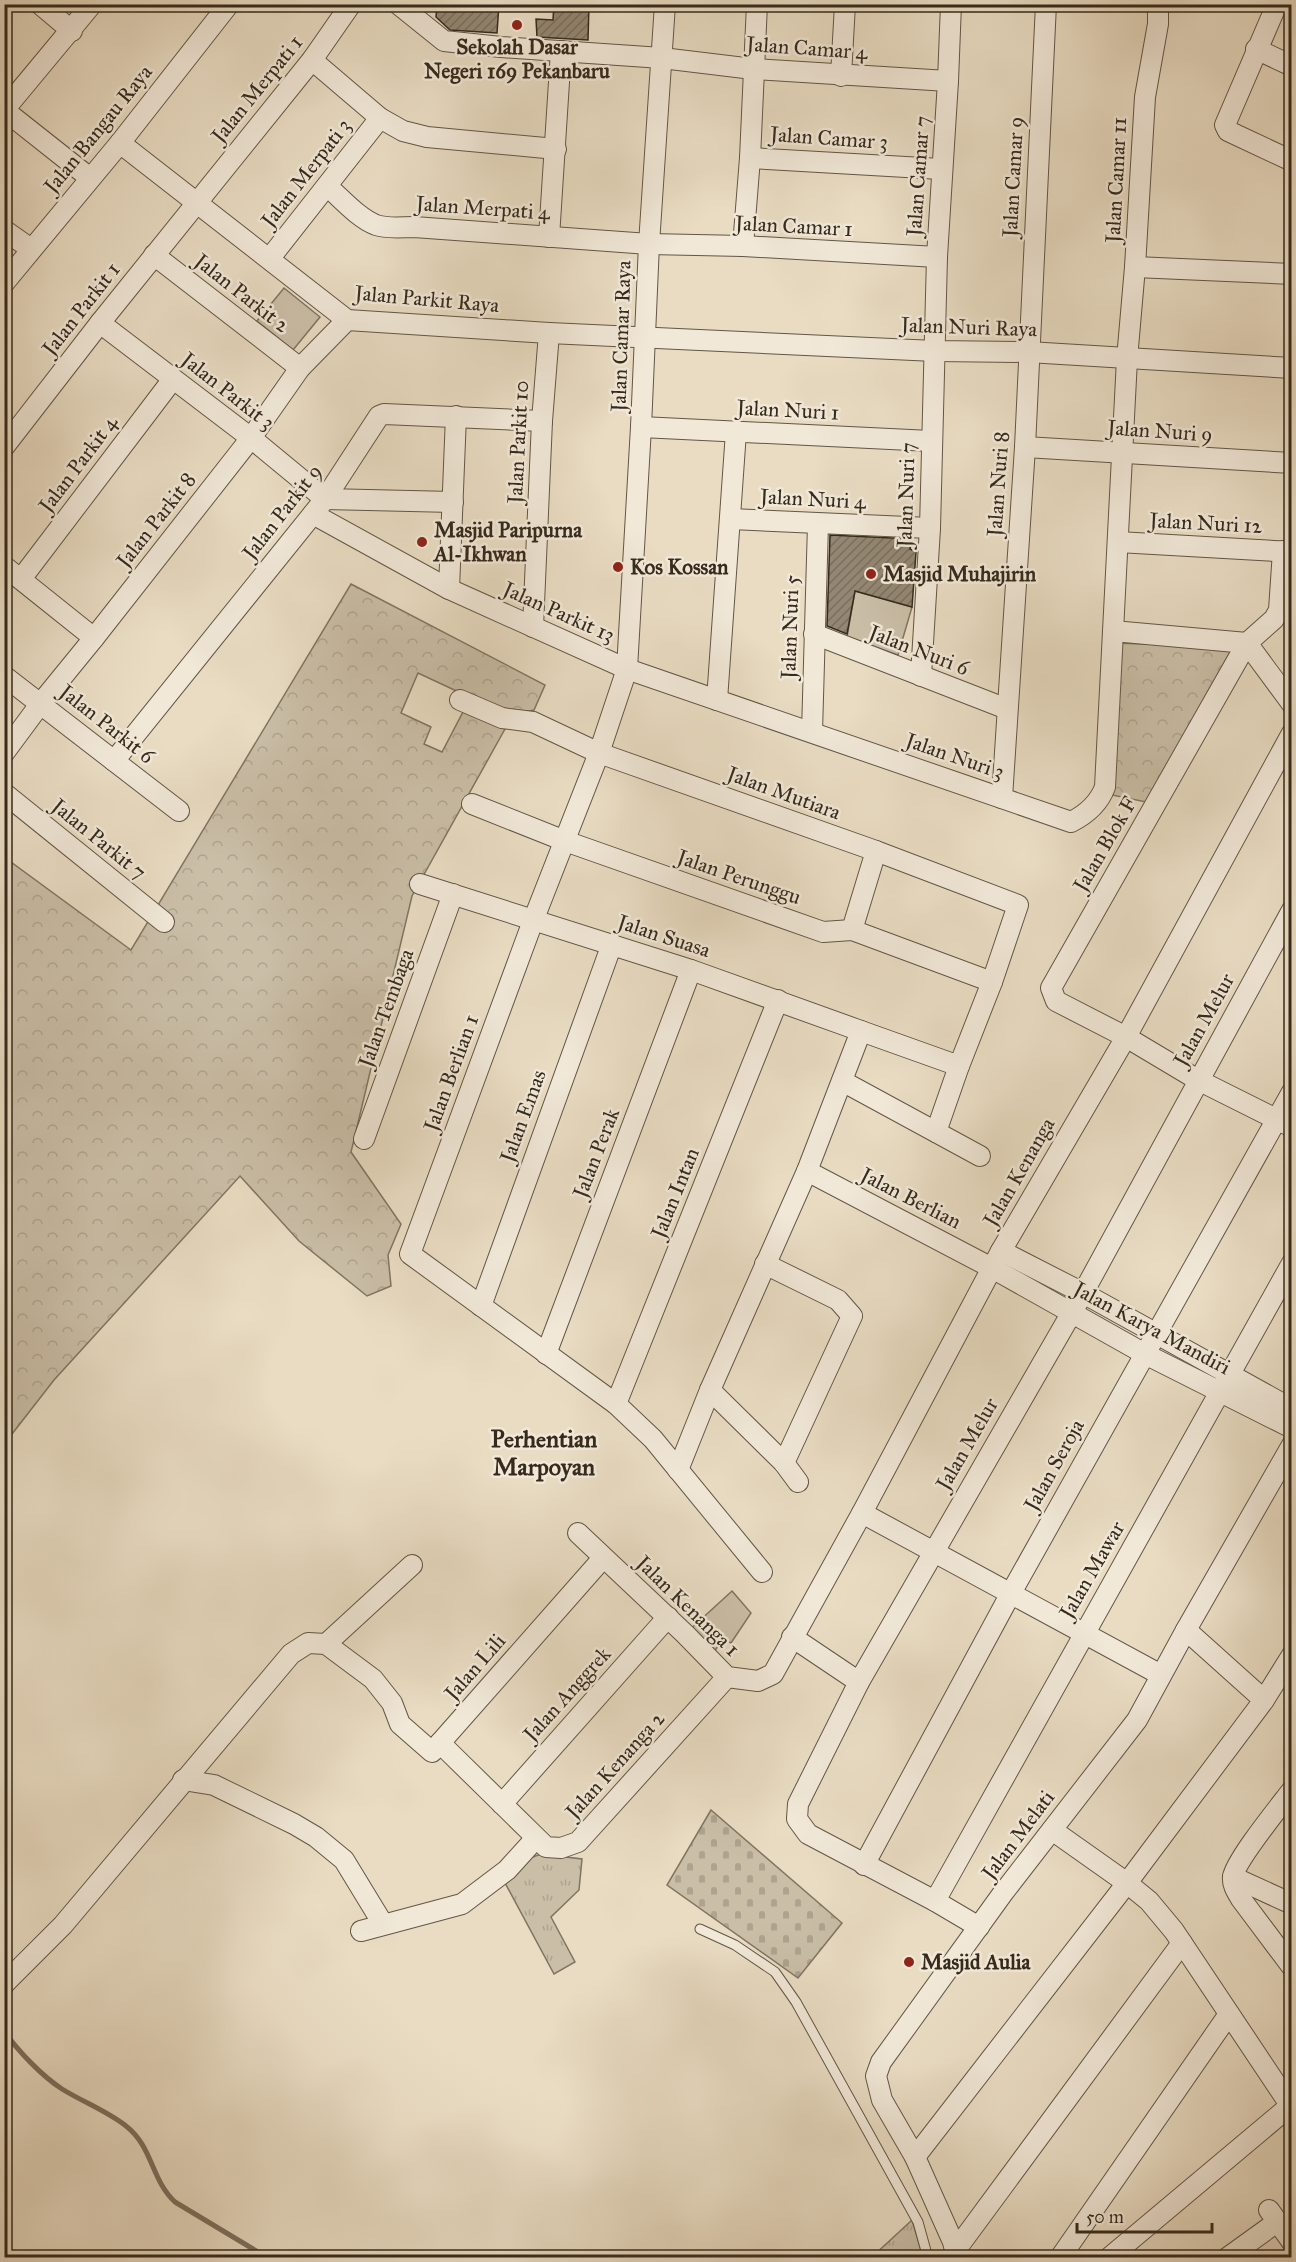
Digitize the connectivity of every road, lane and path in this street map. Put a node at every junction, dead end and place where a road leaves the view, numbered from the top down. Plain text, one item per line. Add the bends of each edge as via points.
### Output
1 (40, 4) edge
2 (92, 4) edge
3 (229, 4) edge
4 (351, 4) edge
5 (398, 4) edge
6 (665, 4) edge
7 (757, 4) edge
8 (845, 4) edge
9 (951, 4) edge
10 (1046, 4) edge
11 (1158, 4) edge
12 (1277, 4) edge
13 (72, 30) junction
14 (1256, 49) junction
15 (561, 51) junction
16 (662, 57) junction
17 (312, 60) junction
18 (1292, 66) edge
19 (753, 69) junction
20 (841, 76) junction
21 (948, 81) junction
22 (4, 110) edge
23 (380, 118) junction
24 (120, 142) junction
25 (556, 149) junction
26 (750, 158) junction
27 (1292, 160) edge
28 (941, 169) junction
29 (90, 178) junction
30 (327, 186) junction
31 (197, 201) junction
32 (4, 230) edge
33 (549, 237) junction
34 (649, 244) junction
35 (743, 246) junction
36 (31, 249) junction
37 (154, 255) junction
38 (937, 257) junction
39 (270, 258) junction
40 (1135, 267) junction
41 (1292, 274) edge
42 (4, 283) edge
43 (347, 320) junction
44 (100, 323) junction
45 (549, 333) junction
46 (646, 336) junction
47 (935, 351) junction
48 (1028, 352) junction
49 (1127, 359) junction
50 (300, 368) junction
51 (1292, 368) edge
52 (174, 380) junction
53 (456, 416) junction
54 (542, 421) junction
55 (641, 426) junction
56 (736, 432) junction
57 (251, 438) junction
58 (931, 441) junction
59 (4, 447) edge
60 (1025, 447) junction
61 (1122, 453) junction
62 (1292, 463) edge
63 (453, 502) junction
64 (319, 506) junction
65 (731, 519) junction
66 (818, 524) junction
67 (930, 528) junction
68 (1118, 542) junction
69 (1287, 552) edge
70 (4, 566) edge
71 (21, 579) junction
72 (449, 589) junction
73 (533, 627) junction
74 (1113, 631) junction
75 (814, 634) junction
76 (94, 638) junction
77 (1247, 643) junction
78 (627, 669) junction
79 (4, 676) edge
80 (921, 676) junction
81 (460, 700) dead end
82 (717, 700) junction
83 (40, 703) junction
84 (1292, 705) edge
85 (1007, 709) junction
86 (812, 732) junction
87 (1292, 733) edge
88 (4, 753) edge
89 (599, 753) junction
90 (114, 761) junction
91 (4, 793) edge
92 (1002, 798) junction
93 (472, 804) dead end
94 (179, 811) dead end
95 (565, 841) junction
96 (876, 851) junction
97 (420, 884) dead end
98 (453, 894) junction
99 (1292, 910) edge
100 (533, 921) junction
101 (164, 922) dead end
102 (852, 930) junction
103 (612, 944) junction
104 (691, 970) junction
105 (992, 982) junction
106 (778, 1000) junction
107 (861, 1031) junction
108 (1126, 1037) junction
109 (959, 1066) junction
110 (1198, 1080) junction
111 (842, 1081) junction
112 (1292, 1092) edge
113 (1284, 1123) edge
114 (936, 1132) junction
115 (364, 1139) dead end
116 (980, 1156) dead end
117 (807, 1171) junction
118 (997, 1259) junction
119 (1292, 1263) edge
120 (765, 1264) junction
121 (1083, 1293) junction
122 (482, 1306) junction
123 (1071, 1312) junction
124 (1154, 1334) junction
125 (546, 1354) junction
126 (1145, 1354) junction
127 (1225, 1383) junction
128 (710, 1390) junction
129 (616, 1404) junction
130 (1292, 1409) edge
131 (1292, 1428) edge
132 (1292, 1445) edge
133 (784, 1463) junction
134 (678, 1470) junction
135 (798, 1482) dead end
136 (862, 1513) junction
137 (578, 1533) dead end
138 (933, 1551) junction
139 (603, 1558) junction
140 (412, 1565) dead end
141 (762, 1572) dead end
142 (1011, 1593) junction
143 (668, 1617) junction
144 (1186, 1630) junction
145 (1083, 1633) junction
146 (792, 1637) junction
147 (326, 1644) junction
148 (1292, 1655) edge
149 (1161, 1675) junction
150 (726, 1677) junction
151 (859, 1682) junction
152 (1285, 1684) edge
153 (1264, 1700) junction
154 (440, 1743) junction
155 (183, 1780) junction
156 (1288, 1803) edge
157 (502, 1804) junction
158 (1052, 1830) junction
159 (536, 1838) junction
160 (864, 1865) junction
161 (1233, 1876) junction
162 (1127, 1883) junction
163 (935, 1901) junction
164 (1292, 1904) edge
165 (383, 1924) junction
166 (979, 1928) junction
167 (700, 1929) dead end
168 (361, 1931) dead end
169 (1182, 1944) junction
170 (1292, 1967) edge
171 (4, 1984) edge
172 (1229, 2014) junction
173 (1291, 2107) edge
174 (915, 2157) junction
175 (1292, 2242) edge
176 (956, 2254) edge
177 (928, 2258) edge
178 (1060, 2258) edge
179 (1109, 2258) edge
180 (1227, 2258) edge

1 - 13 street
2 - 13 street
3 - 24 street, Jalan Bangau Raya
4 - 17 street, Jalan Merpati 1
5 - 15 street, Jalan Camar 4 via 444,41
6 - 16 street, Jalan Camar Raya
7 - 19 street
8 - 20 street
9 - 21 street, Jalan Camar 7
10 - 48 street, Jalan Camar 9
11 - 40 street, Jalan Camar 11 via 1145,97
12 - 14 street
13 - 22 street
14 - 18 street
14 - 27 street via 1226,129
15 - 16 street, Jalan Camar 4
15 - 25 street
16 - 19 street, Jalan Camar 4
16 - 34 street, Jalan Camar Raya
17 - 23 street
17 - 31 street, Jalan Merpati 1
19 - 20 street, Jalan Camar 4
19 - 26 street
20 - 21 street, Jalan Camar 4
21 - 28 street, Jalan Camar 7
22 - 29 street
23 - 25 street via 403,131 427,137
23 - 30 street, Jalan Merpati 3
24 - 29 street, Jalan Bangau Raya
24 - 31 street, Jalan Parkit Raya
25 - 33 street
26 - 28 street, Jalan Camar 3
26 - 35 street
28 - 38 street, Jalan Camar 7
29 - 36 street, Jalan Bangau Raya
30 - 33 street, Jalan Merpati 4 via 376,225
30 - 39 street, Jalan Merpati 3
31 - 37 street, Jalan Parkit 1
31 - 39 street, Jalan Parkit Raya
32 - 36 street
33 - 34 street, Jalan Merpati 4
34 - 35 street, Jalan Camar 1
34 - 46 street, Jalan Camar Raya
35 - 38 street, Jalan Camar 1
36 - 42 street, Jalan Bangau Raya
37 - 44 street, Jalan Parkit 1
37 - 50 street, Jalan Parkit 2
38 - 47 street, Jalan Camar 7
39 - 43 street, Jalan Parkit Raya
40 - 41 street
40 - 49 street, Jalan Camar 11
43 - 45 street, Jalan Parkit Raya
43 - 50 street, Jalan Parkit 8
44 - 52 street, Jalan Parkit 3
44 - 59 street, Jalan Parkit 1
45 - 46 street, Jalan Parkit Raya
45 - 54 street, Jalan Parkit 10
46 - 47 street, Jalan Nuri Raya
46 - 55 street, Jalan Camar Raya
47 - 48 street, Jalan Nuri Raya
47 - 58 street, Jalan Nuri 7
48 - 49 street, Jalan Nuri Raya
48 - 60 street, Jalan Nuri 8
49 - 51 street, Jalan Nuri Raya
49 - 61 street, Jalan Camar 11
50 - 57 street, Jalan Parkit 8
52 - 57 street, Jalan Parkit 3
52 - 71 street, Jalan Parkit 4
53 - 54 street, Jalan Parkit 9
53 - 63 street
53 - 64 street, Jalan Parkit 9 via 381,415
54 - 73 street, Jalan Parkit 10
55 - 56 street, Jalan Nuri 1
55 - 78 street, Jalan Camar Raya
56 - 58 street, Jalan Nuri 1
56 - 65 street
57 - 64 street, Jalan Parkit 3
57 - 76 street, Jalan Parkit 8
58 - 67 street, Jalan Nuri 7
60 - 61 street, Jalan Nuri 9
60 - 85 street, Jalan Nuri 8
61 - 62 street, Jalan Nuri 9
61 - 68 street, Jalan Camar 11
63 - 64 street
63 - 72 street
64 - 72 street, Jalan Parkit 13
64 - 90 street, Jalan Parkit 9
65 - 66 street, Jalan Nuri 4
65 - 82 street
66 - 67 street, Jalan Nuri 4
66 - 75 street, Jalan Nuri 5
67 - 80 street, Jalan Nuri 7
68 - 69 street, Jalan Nuri 12
68 - 74 street, Jalan Camar 11
69 - 77 street via 1279,610
70 - 71 street
71 - 76 street
72 - 73 street, Jalan Parkit 13
73 - 78 street, Jalan Parkit 13
74 - 77 street
74 - 92 street, Jalan Nuri 3 via 1105,787 1101,798 1071,822
75 - 80 street, Jalan Nuri 6
75 - 86 street, Jalan Nuri 5
76 - 83 street, Jalan Parkit 8
77 - 84 street
77 - 108 street, Jalan Blok F via 1051,988 1056,1001
78 - 82 street, Jalan Nuri 3
78 - 89 street, Jalan Berlian 1
79 - 83 street, Jalan Parkit 6
80 - 85 street, Jalan Nuri 6
81 - 89 street, Jalan Mutiara via 512,721 533,722
82 - 86 street, Jalan Nuri 3
83 - 88 street, Jalan Parkit 8
83 - 90 street, Jalan Parkit 6
85 - 92 street, Jalan Nuri 8
86 - 92 street, Jalan Nuri 3
87 - 108 street, Jalan Kenanga
89 - 95 street, Jalan Berlian 1
89 - 96 street, Jalan Mutiara
90 - 94 street, Jalan Parkit 6
91 - 101 street, Jalan Parkit 7
93 - 95 street, Jalan Perunggu
95 - 100 street, Jalan Berlian 1
95 - 102 street, Jalan Perunggu via 823,932
96 - 102 street
96 - 105 street, Jalan Mutiara via 1018,904
97 - 98 street
98 - 100 street
98 - 115 street, Jalan Tembaga
99 - 110 street, Jalan Melur
100 - 103 street, Jalan Suasa
100 - 122 street, Jalan Berlian 1 via 410,1254
102 - 105 street, Jalan Perunggu
103 - 104 street, Jalan Suasa
103 - 122 street, Jalan Emas
104 - 106 street, Jalan Suasa
104 - 125 street, Jalan Perak
105 - 109 street
106 - 107 street, Jalan Suasa
106 - 129 street, Jalan Intan
107 - 109 street, Jalan Suasa
107 - 111 street
108 - 110 street
108 - 118 street, Jalan Kenanga
109 - 114 street
110 - 113 street
110 - 121 street, Jalan Melur
111 - 114 street
111 - 117 street
112 - 113 street, Jalan Seroja
113 - 124 street, Jalan Seroja
114 - 116 street
117 - 118 street, Jalan Berlian
117 - 120 street
118 - 121 street
118 - 123 street, Jalan Karya Mandiri
118 - 136 street, Jalan Kenanga
119 - 127 street, Jalan Mawar
120 - 128 street
120 - 133 street via 838,1300 852,1316
121 - 123 street, Jalan Melur
121 - 124 street
122 - 125 street, Jalan Berlian 1
123 - 126 street, Jalan Karya Mandiri
123 - 138 street, Jalan Melur
124 - 126 street, Jalan Seroja
124 - 127 street
125 - 129 street, Jalan Berlian 1
126 - 127 street, Jalan Karya Mandiri
126 - 142 street, Jalan Seroja
127 - 130 street
127 - 131 street, Jalan Karya Mandiri
127 - 145 street, Jalan Mawar
128 - 133 street
128 - 134 street
129 - 134 street, Jalan Berlian 1 via 653,1439
132 - 144 street, Jalan Melati
133 - 135 street
134 - 141 street, Jalan Berlian 1
136 - 138 street
136 - 146 street, Jalan Kenanga
137 - 139 street, Jalan Kenanga 1
138 - 142 street
138 - 151 street, Jalan Melur
139 - 143 street, Jalan Kenanga 1
139 - 154 street, Jalan Lili
140 - 147 street
142 - 145 street
142 - 160 street, Jalan Seroja
143 - 150 street, Jalan Kenanga 1
143 - 157 street, Jalan Anggrek
144 - 149 street, Jalan Melati
144 - 153 street
145 - 149 street
145 - 163 street, Jalan Mawar
146 - 150 street, Jalan Kenanga 1 via 772,1674 758,1681
146 - 151 street
147 - 154 street via 372,1679 392,1703 400,1724 432,1752
147 - 155 street via 308,1643 291,1654
148 - 152 street
149 - 158 street, Jalan Melati via 1137,1720
150 - 159 street, Jalan Kenanga 2 via 578,1842 561,1848 546,1847
151 - 160 street, Jalan Melur via 798,1804 797,1819 808,1834
152 - 153 street
153 - 162 street
154 - 157 street
155 - 165 street via 214,1785 316,1837 344,1860
155 - 171 street via 63,1925
156 - 161 street via 1241,1860
157 - 159 street, Jalan Kenanga 2
158 - 162 street
158 - 166 street, Jalan Melati
159 - 165 street via 507,1870 462,1904
160 - 163 street, Jalan Melur
161 - 164 street
161 - 170 street via 1241,1899
162 - 169 street via 1149,1901
162 - 174 street
163 - 166 street, Jalan Melur
165 - 168 street
166 - 174 street, Jalan Melati via 881,2062 876,2076 882,2100
167 - 177 lane via 735,1945 774,1972 796,2002 918,2222
169 - 172 street
169 - 176 street
172 - 173 street
172 - 178 street
173 - 179 street
174 - 176 street, Jalan Melati
175 - 180 street via 1273,2216

